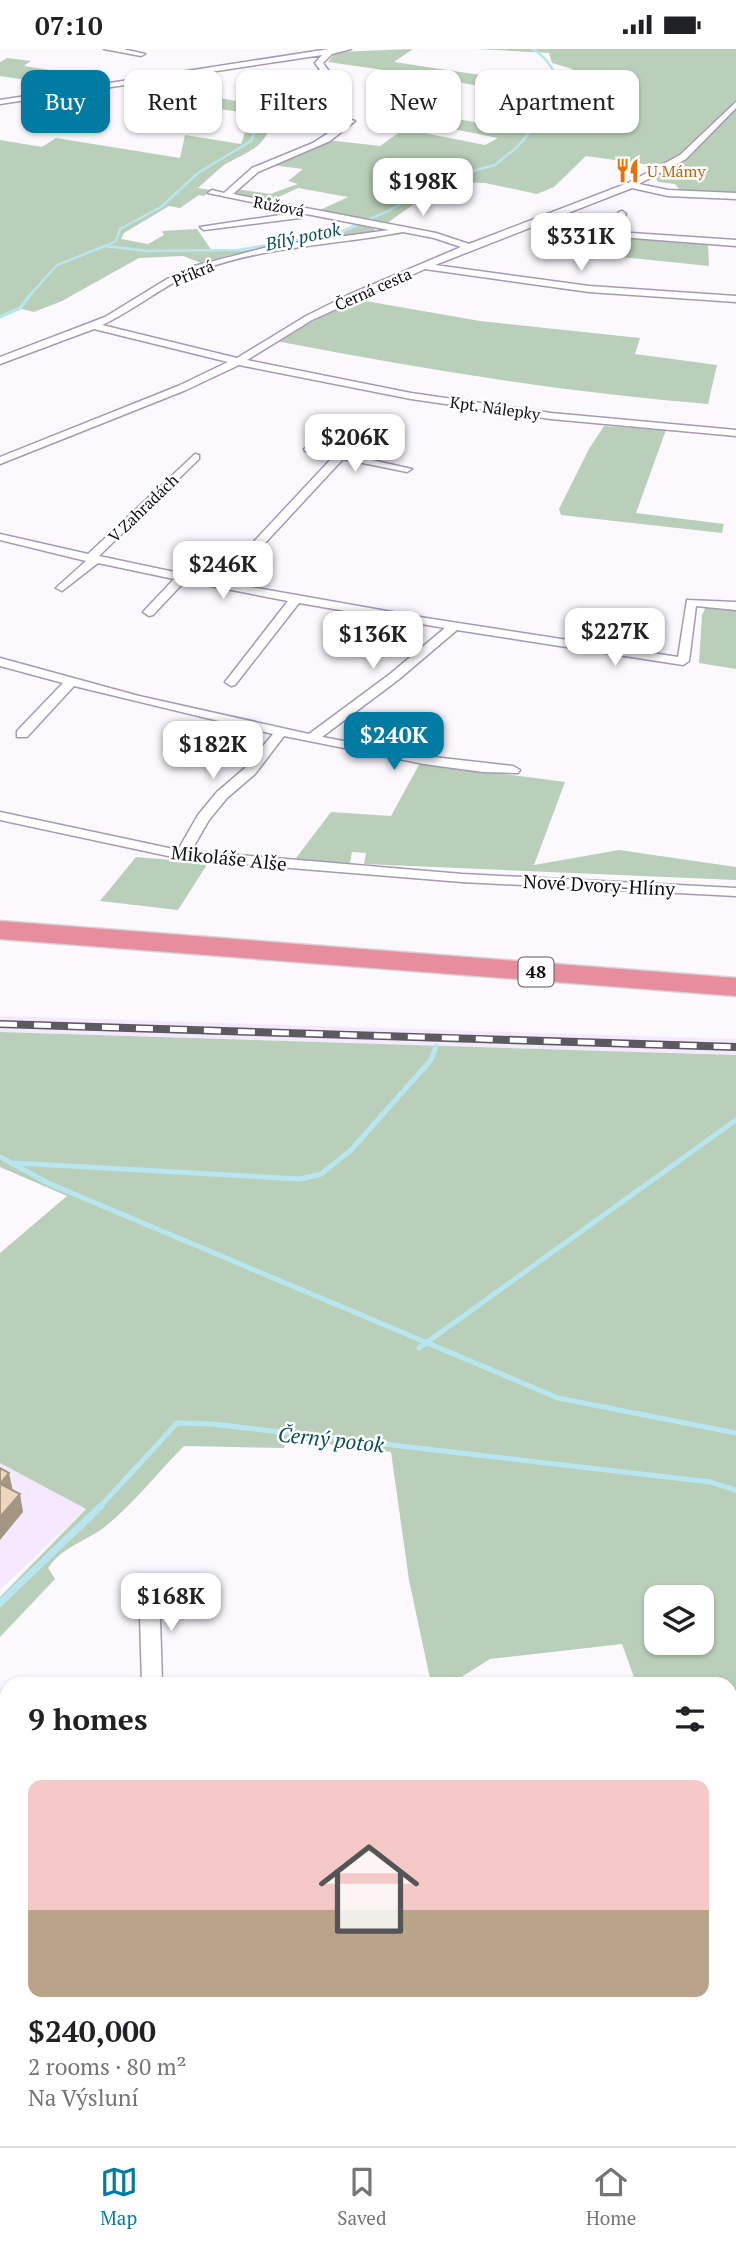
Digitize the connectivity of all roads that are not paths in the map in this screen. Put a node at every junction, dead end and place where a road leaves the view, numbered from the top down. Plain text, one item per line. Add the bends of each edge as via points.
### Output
1 (107, 49) edge
2 (347, 49) edge
3 (330, 51) junction
4 (141, 54) dead end
5 (0, 102) edge
6 (736, 104) edge
7 (631, 185) junction
8 (212, 193) dead end
9 (226, 196) junction
10 (736, 196) edge
11 (316, 213) junction
12 (622, 214) dead end
13 (204, 227) dead end
14 (401, 230) junction
15 (736, 243) edge
16 (469, 247) junction
17 (424, 266) junction
18 (736, 299) edge
19 (94, 325) junction
20 (0, 361) edge
21 (239, 361) junction
22 (736, 433) edge
23 (309, 449) dead end
24 (341, 455) junction
25 (195, 457) dead end
26 (0, 461) edge
27 (407, 469) dead end
28 (0, 537) edge
29 (92, 559) junction
30 (183, 577) junction
31 (220, 584) junction
32 (62, 588) dead end
33 (297, 598) junction
34 (736, 606) edge
35 (149, 612) dead end
36 (454, 627) junction
37 (0, 662) edge
38 (231, 682) dead end
39 (71, 683) junction
40 (281, 732) junction
41 (22, 734) dead end
42 (310, 739) junction
43 (513, 770) dead end
44 (0, 816) edge
45 (182, 855) junction
46 (462, 878) joint
47 (736, 892) edge
48 (0, 913) edge
49 (0, 930) edge
50 (0, 948) edge
51 (338, 948) junction
52 (736, 971) edge
53 (736, 987) edge
54 (149, 1585) dead end
55 (152, 1677) edge

1 - 4 street
2 - 3 street
3 - 5 street
3 - 9 street via 319,63 327,74 297,109 351,121 308,150 255,170
6 - 7 street, Černá cesta via 684,157
7 - 10 street via 668,193
7 - 16 street, Černá cesta
8 - 9 street, Růžová
9 - 11 street, Růžová
11 - 13 street
11 - 14 street, Růžová
12 - 15 street via 610,234
14 - 16 street, Růžová
14 - 19 street, Příkrá via 197,268
16 - 17 street, Černá cesta
17 - 18 street via 589,289
17 - 21 street, Černá cesta via 320,313
19 - 20 street, Příkrá
19 - 21 street, Kpt. Nálepky
21 - 22 street, Kpt. Nálepky via 411,396 563,418
21 - 26 street, Černá cesta
23 - 24 street
24 - 27 street
24 - 31 street
25 - 29 street, V Zahradách
28 - 29 street
29 - 30 street
29 - 32 street, V Zahradách
30 - 31 street
30 - 35 street
31 - 33 street
33 - 36 street
33 - 38 street
34 - 36 street via 691,602 684,661
36 - 42 street
37 - 39 street
39 - 40 street
39 - 41 street
40 - 42 street
40 - 45 street via 203,818
42 - 43 street via 455,767
44 - 45 street, Mikoláše Alše
45 - 46 street, Mikoláše Alše
46 - 47 street, Nové Dvory-Hlíny
48 - 51 highway, 48
49 - 51 highway, 48
50 - 51 highway, 48 via 215,957
51 - 52 highway, 48
51 - 53 highway, 48
54 - 55 street

